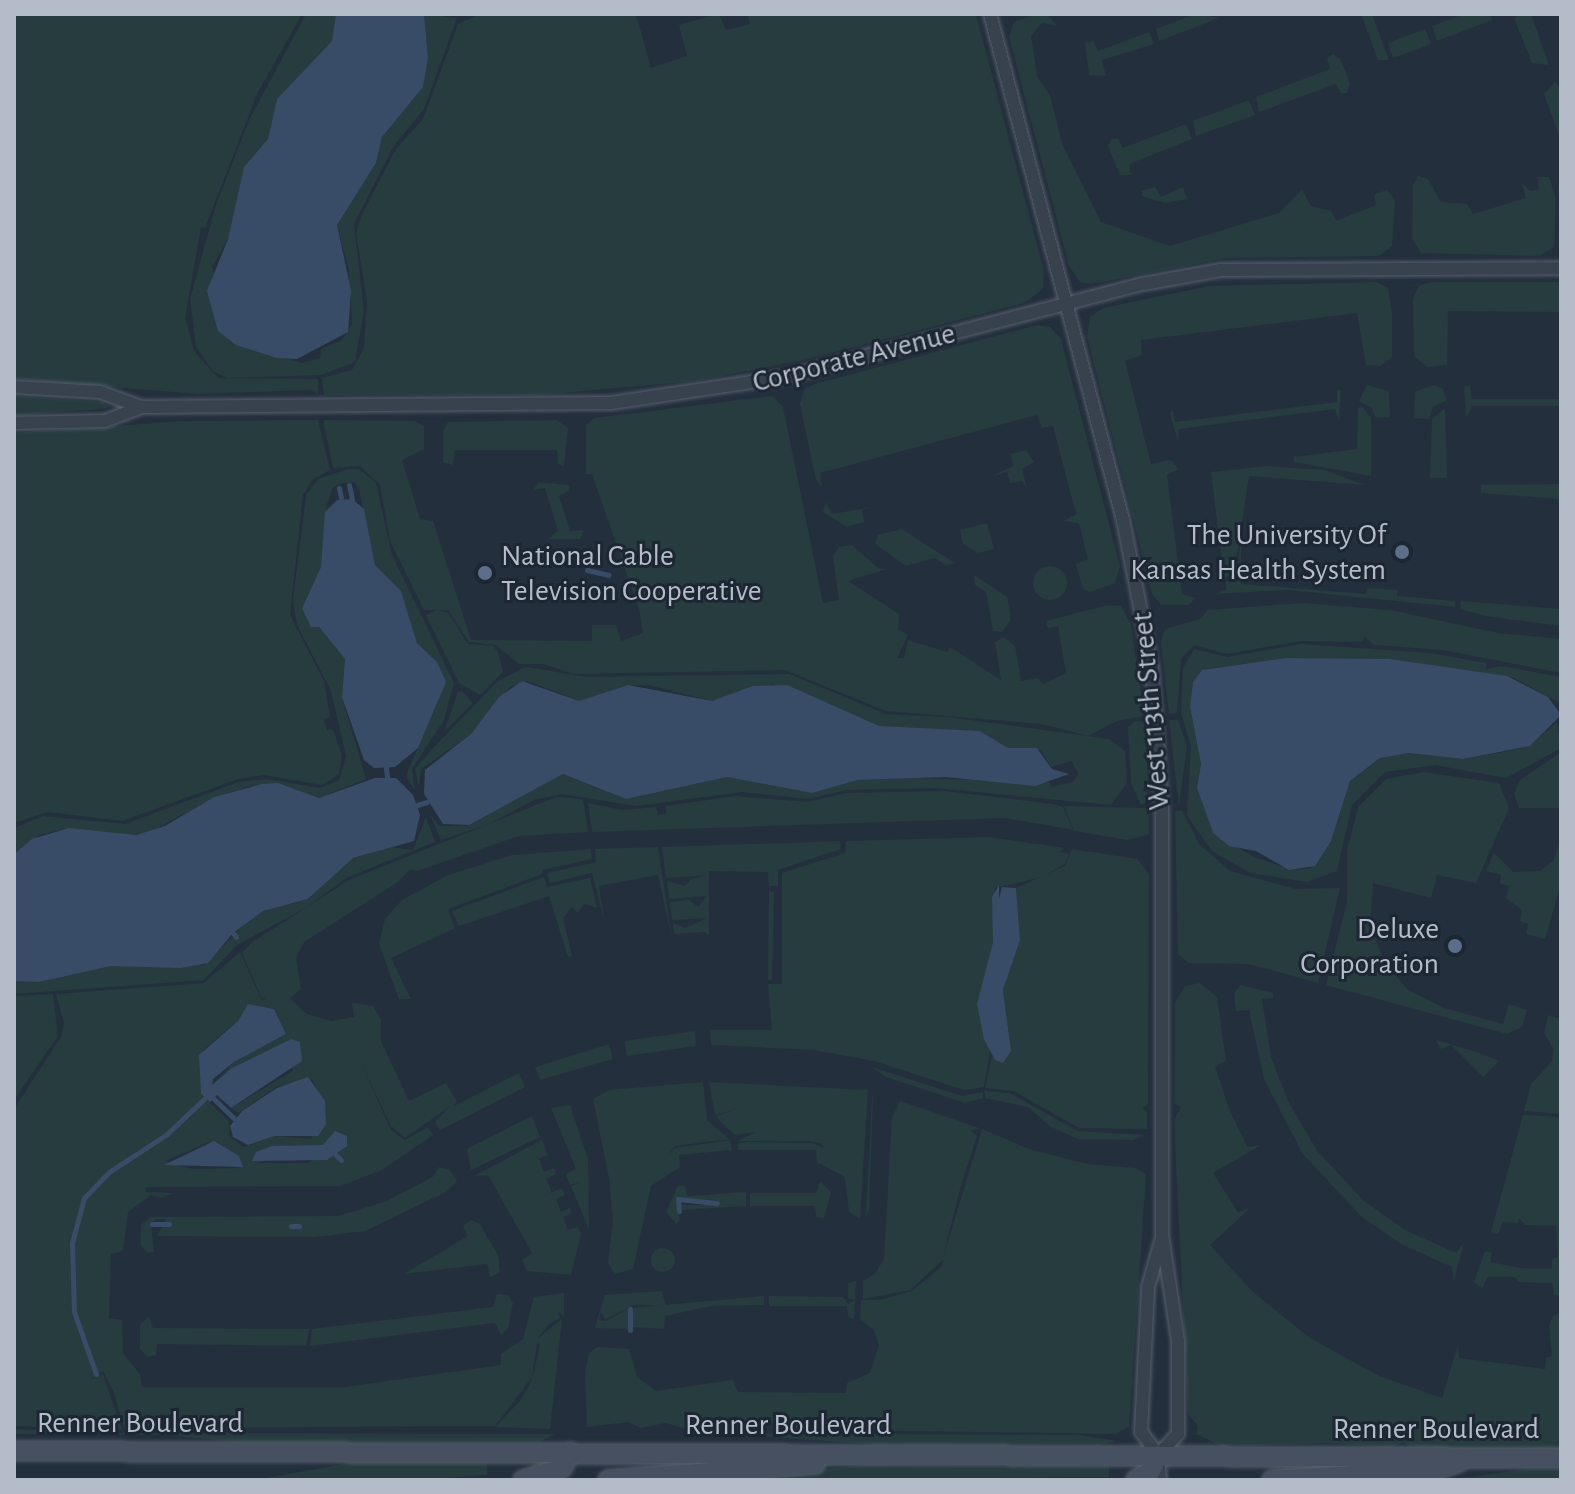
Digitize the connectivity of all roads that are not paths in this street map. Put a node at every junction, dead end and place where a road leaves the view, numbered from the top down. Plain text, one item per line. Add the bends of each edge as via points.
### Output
1 (990, 14) edge
2 (1561, 268) edge
3 (1067, 305) junction
4 (14, 387) edge
5 (141, 407) junction
6 (14, 423) edge
7 (1162, 1235) junction
8 (14, 1451) edge
9 (570, 1452) junction
10 (840, 1454) junction
11 (1158, 1455) junction
12 (1469, 1458) junction
13 (1561, 1458) edge
14 (523, 1480) edge
15 (608, 1480) edge
16 (1136, 1480) edge
17 (1160, 1480) edge
18 (1272, 1480) edge

1 - 3 street, West 113th Street
2 - 3 street, Corporate Avenue via 1245,268 1156,281
3 - 5 street, Corporate Avenue via 785,377 666,397 544,406
3 - 7 street, West 113th Street via 1123,520 1152,668 1162,808
4 - 5 street, Corporate Avenue via 100,392
5 - 6 street, Corporate Avenue via 105,421
7 - 11 street, West 113th Street via 1148,1287 1141,1432
7 - 11 street, West 113th Street via 1178,1341 1178,1434
8 - 9 main road, Renner Boulevard
9 - 10 main road, Renner Boulevard
9 - 14 main road via 562,1468
10 - 11 main road, Renner Boulevard
10 - 15 main road via 817,1464
11 - 12 main road, Renner Boulevard
11 - 16 main road via 1151,1471
11 - 17 street, West 113th Street
12 - 13 main road, Renner Boulevard
12 - 18 main road via 1436,1470

